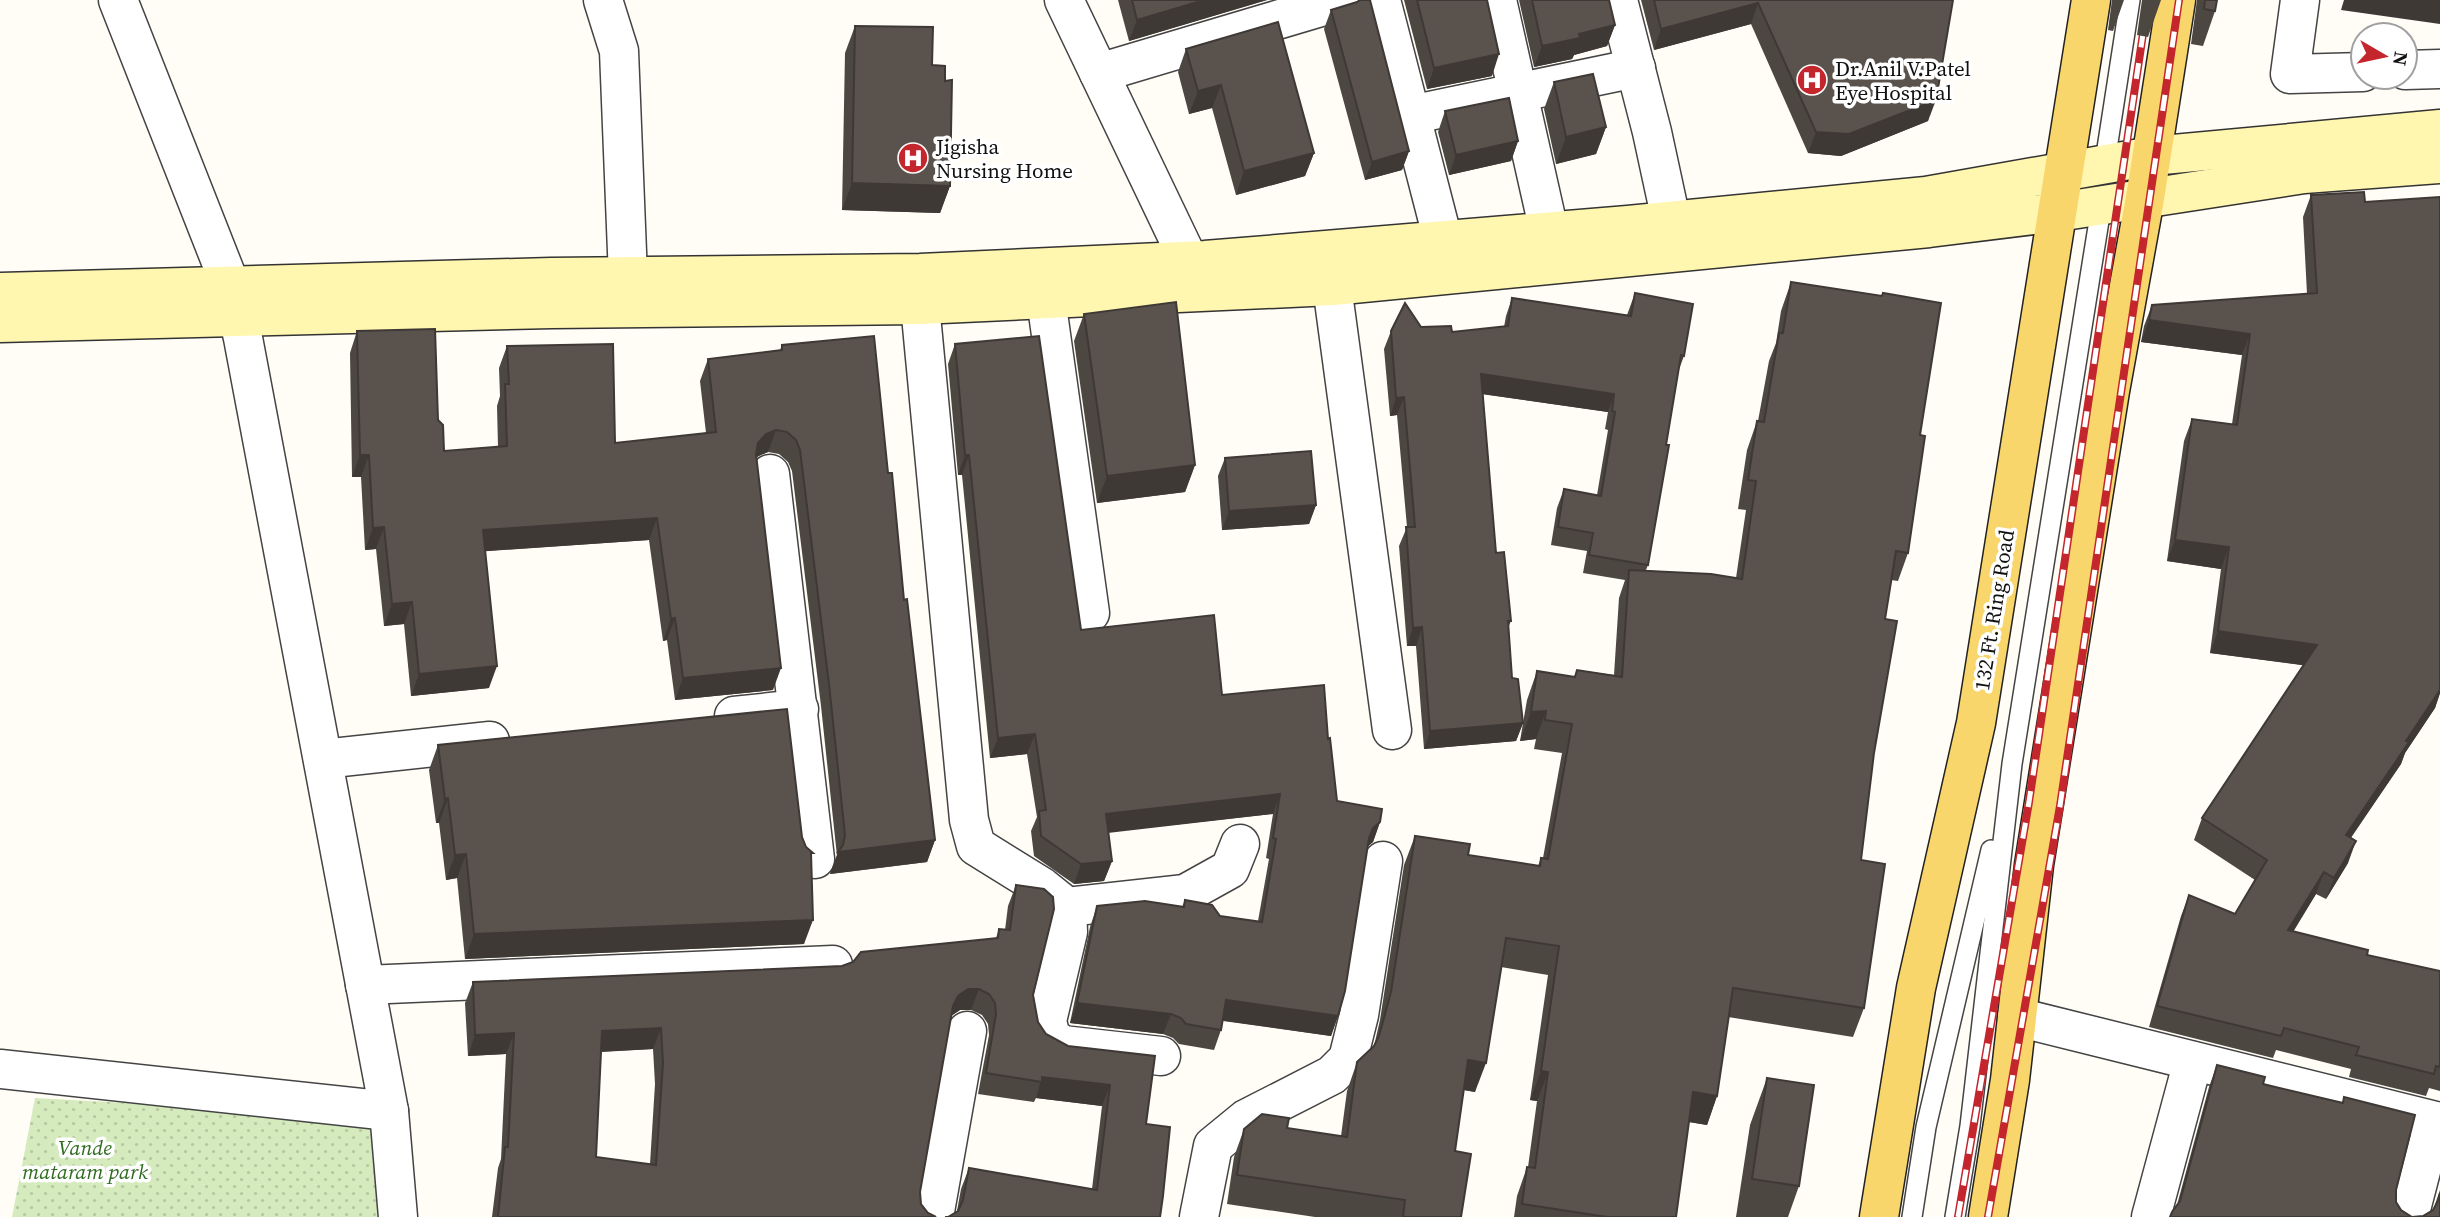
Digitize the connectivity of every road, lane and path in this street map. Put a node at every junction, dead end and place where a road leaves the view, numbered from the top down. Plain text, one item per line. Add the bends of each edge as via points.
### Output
1 (118, 0) edge
2 (603, 0) edge
3 (1064, 0) edge
4 (1344, 0) edge
5 (1381, 0) edge
6 (1497, 0) edge
7 (1618, 0) edge
8 (2091, 0) edge
9 (2130, 0) edge
10 (2176, 0) edge
11 (2300, 0) edge
12 (1636, 68) junction
13 (2440, 69) edge
14 (2419, 70) edge
15 (2349, 72) edge
16 (1099, 73) junction
17 (1519, 93) junction
18 (1410, 115) junction
19 (2440, 129) edge
20 (2152, 156) junction
21 (2105, 163) junction
22 (2440, 164) edge
23 (2064, 170) junction
24 (2145, 198) junction
25 (2101, 205) junction
26 (2058, 212) junction
27 (1671, 220) junction
28 (1549, 231) junction
29 (1443, 240) junction
30 (1197, 276) junction
31 (628, 277) junction
32 (1332, 286) junction
33 (0, 292) edge
34 (1046, 299) junction
35 (234, 302) junction
36 (920, 305) junction
37 (0, 323) edge
38 (770, 474) dead end
39 (1090, 613) dead end
40 (799, 709) junction
41 (703, 719) edge
42 (1392, 730) dead end
43 (526, 737) edge
44 (323, 759) junction
45 (2012, 764) junction
46 (1240, 844) dead end
47 (815, 859) dead end
48 (1383, 861) dead end
49 (1067, 907) junction
50 (833, 965) edge
51 (365, 985) junction
52 (2017, 1017) junction
53 (967, 1031) dead end
54 (1161, 1056) dead end
55 (2193, 1061) junction
56 (0, 1069) edge
57 (389, 1111) junction
58 (2437, 1121) edge
59 (398, 1217) edge
60 (934, 1217) edge
61 (1199, 1217) edge
62 (1879, 1217) edge
63 (1912, 1217) edge
64 (1955, 1217) edge
65 (1988, 1217) edge
66 (2151, 1217) edge
67 (2409, 1217) edge

1 - 35 street
2 - 31 street via 619,51
3 - 16 street
4 - 16 street
5 - 18 street
6 - 17 street
7 - 12 street
8 - 23 main road, 132 Ft. Ring Road
9 - 21 lane
10 - 20 main road
11 - 15 street via 2290,74
12 - 17 street
12 - 27 street
13 - 14 street
16 - 30 street
17 - 18 street
17 - 28 street
18 - 29 street
19 - 20 main road
20 - 21 main road
20 - 24 main road
21 - 23 main road
21 - 25 lane
22 - 24 main road via 2304,174
23 - 26 main road, 132 Ft. Ring Road
23 - 27 main road via 1926,197
24 - 25 main road
24 - 52 main road via 2039,838
25 - 26 main road
25 - 45 lane
26 - 32 main road
26 - 62 main road, 132 Ft. Ring Road via 1976,723 1916,988
27 - 28 main road
28 - 29 main road
29 - 30 main road
30 - 31 main road
30 - 32 main road
30 - 34 main road
31 - 35 main road via 551,277
32 - 42 street
33 - 35 main road
34 - 36 main road
34 - 39 street
35 - 36 main road via 552,309
35 - 37 main road
35 - 44 street
36 - 49 street via 976,846
38 - 40 street
40 - 41 street
40 - 47 street
43 - 44 street
44 - 51 street
45 - 63 lane via 1926,1127
45 - 64 lane via 1970,1126
46 - 49 street via 1230,869 1185,894
48 - 61 street via 1348,1059 1332,1075 1246,1119 1213,1146
49 - 54 street via 1068,932 1047,1021 1051,1037 1063,1045
50 - 51 street
51 - 57 street
52 - 55 street
52 - 65 main road
53 - 60 street
55 - 58 street
55 - 66 street
56 - 57 street
57 - 59 street
58 - 67 street

